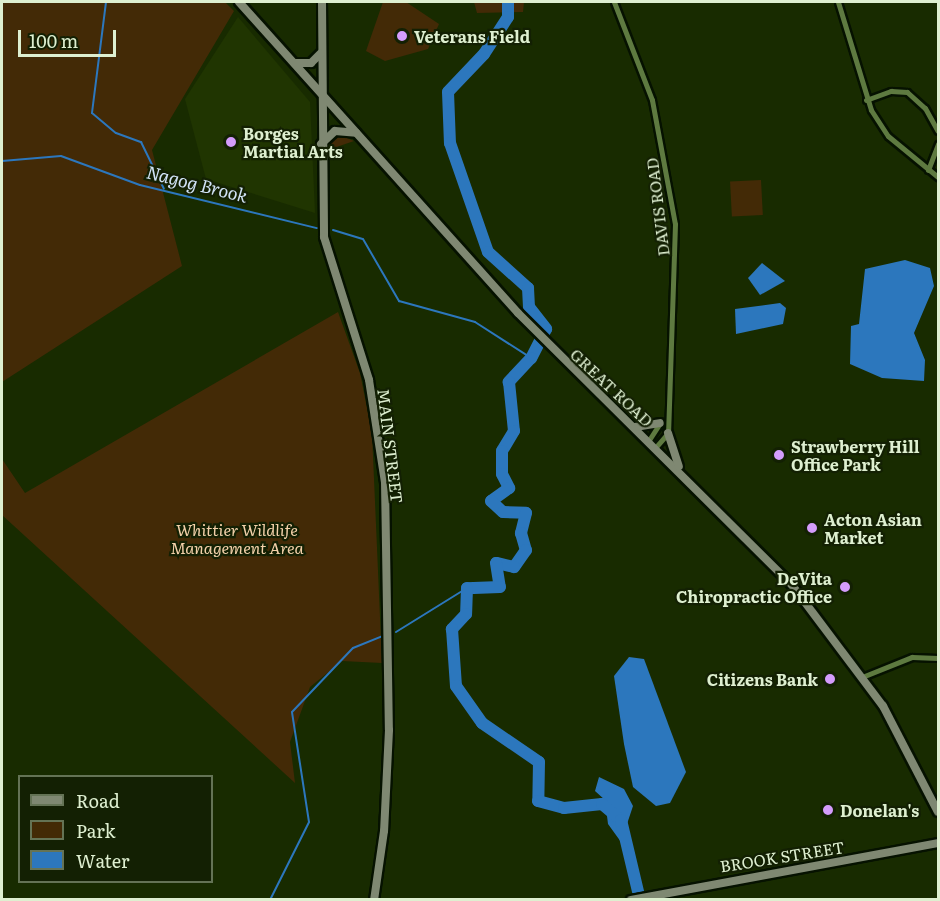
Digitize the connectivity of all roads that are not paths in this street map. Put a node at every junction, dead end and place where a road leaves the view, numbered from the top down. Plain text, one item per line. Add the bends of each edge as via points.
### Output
1 (239, 2) edge
2 (322, 2) edge
3 (614, 2) edge
4 (838, 2) edge
5 (320, 54) junction
6 (295, 63) junction
7 (320, 91) junction
8 (867, 100) junction
9 (939, 131) edge
10 (358, 134) junction
11 (321, 144) junction
12 (939, 144) edge
13 (928, 170) junction
14 (939, 177) edge
15 (662, 420) junction
16 (635, 427) junction
17 (668, 433) junction
18 (649, 440) junction
19 (656, 447) junction
20 (681, 470) junction
21 (939, 658) edge
22 (862, 677) junction
23 (939, 812) edge
24 (939, 843) edge
25 (632, 899) edge
26 (374, 900) edge

1 - 6 main road, GREAT ROAD
2 - 5 main road, MAIN STREET
3 - 15 street, DAVIS ROAD via 652,101 675,224 677,267
4 - 8 street
5 - 6 main road via 311,63
5 - 7 main road, MAIN STREET
6 - 7 main road, GREAT ROAD
7 - 10 main road, GREAT ROAD
7 - 11 main road, MAIN STREET
8 - 9 street via 891,91 907,92 925,108
8 - 13 street via 888,136
10 - 11 main road via 335,131
10 - 16 main road, GREAT ROAD via 538,334
11 - 26 main road, MAIN STREET via 326,251 369,380 385,482 388,766
12 - 13 street
13 - 14 street
15 - 16 main road
15 - 17 street, DAVIS ROAD
15 - 18 street, DAVIS ROAD
16 - 18 main road, GREAT ROAD
17 - 19 street
17 - 20 main road
18 - 19 main road, GREAT ROAD
19 - 20 main road, GREAT ROAD
20 - 22 main road, GREAT ROAD via 792,585
21 - 22 street via 912,657
22 - 23 main road, GREAT ROAD
24 - 25 main road, BROOK STREET

